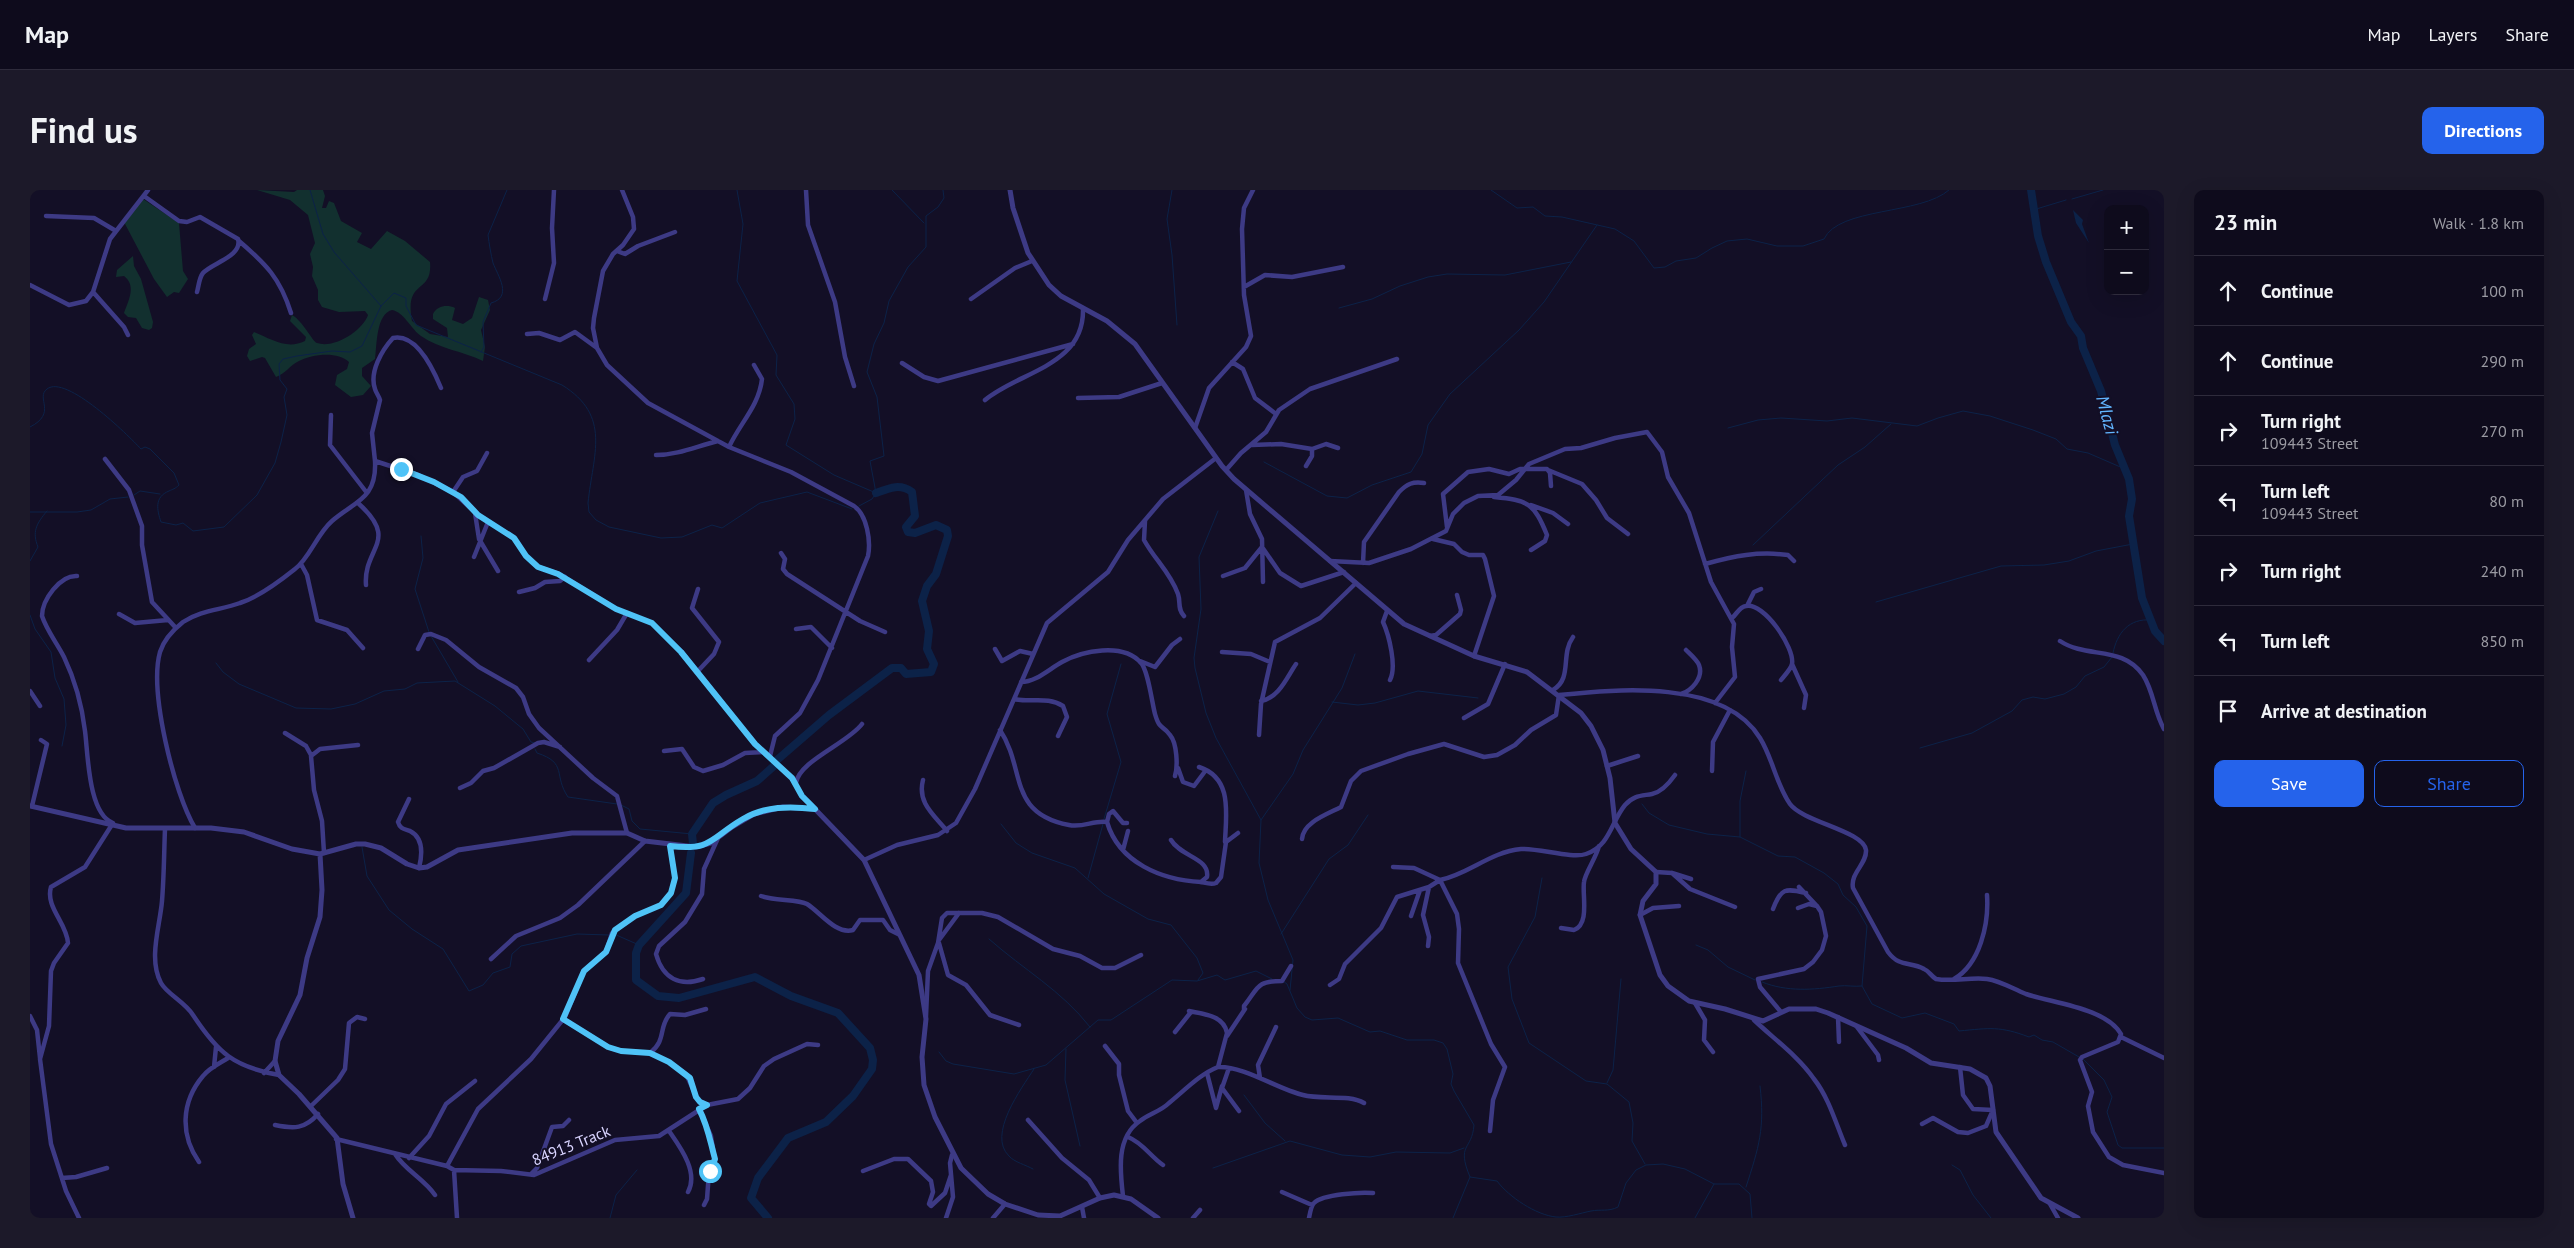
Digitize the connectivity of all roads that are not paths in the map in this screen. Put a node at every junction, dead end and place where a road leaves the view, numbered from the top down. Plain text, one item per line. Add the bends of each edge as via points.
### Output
1 (148, 190) edge
2 (554, 190) edge
3 (622, 190) edge
4 (806, 190) edge
5 (1010, 190) edge
6 (1253, 190) edge
7 (144, 196) junction
8 (46, 216) dead end
9 (116, 230) junction
10 (675, 232) dead end
11 (239, 241) junction
12 (617, 251) junction
13 (1032, 261) junction
14 (1343, 267) dead end
15 (30, 285) edge
16 (1244, 287) junction
17 (94, 292) junction
18 (197, 292) dead end
19 (546, 299) dead end
20 (970, 299) dead end
21 (1083, 308) junction
22 (290, 313) dead end
23 (527, 334) dead end
24 (128, 335) dead end
25 (1073, 344) junction
26 (598, 348) junction
27 (1397, 359) dead end
28 (1232, 362) junction
29 (902, 363) dead end
30 (754, 365) dead end
31 (1162, 383) junction
32 (854, 386) dead end
33 (442, 388) dead end
34 (1078, 398) dead end
35 (985, 400) dead end
36 (1276, 414) junction
37 (331, 415) dead end
38 (1195, 428) junction
39 (718, 441) junction
40 (1251, 445) junction
41 (729, 447) junction
42 (1338, 448) dead end
43 (1312, 449) junction
44 (487, 453) dead end
45 (656, 455) dead end
46 (104, 458) dead end
47 (1216, 458) junction
48 (374, 461) junction
49 (1306, 466) dead end
50 (1524, 469) junction
51 (1547, 469) junction
52 (1226, 470) junction
53 (1424, 483) dead end
54 (1551, 486) dead end
55 (1246, 490) junction
56 (453, 492) junction
57 (367, 493) junction
58 (1493, 497) junction
59 (359, 504) junction
60 (1531, 506) junction
61 (474, 512) junction
62 (1146, 520) junction
63 (488, 522) junction
64 (1568, 524) dead end
65 (1448, 529) junction
66 (1628, 534) dead end
67 (480, 539) junction
68 (1433, 539) junction
69 (1262, 547) junction
70 (1531, 550) dead end
71 (781, 553) dead end
72 (474, 557) dead end
73 (1330, 561) junction
74 (1794, 561) dead end
75 (301, 564) junction
76 (1363, 564) junction
77 (1706, 564) junction
78 (498, 571) dead end
79 (1344, 572) junction
80 (78, 576) dead end
81 (1223, 576) dead end
82 (565, 577) junction
83 (1263, 582) dead end
84 (1356, 582) junction
85 (366, 585) dead end
86 (698, 589) dead end
87 (1760, 589) dead end
88 (519, 592) dead end
89 (1457, 594) dead end
90 (1747, 606) junction
91 (845, 611) junction
92 (1387, 611) junction
93 (627, 613) junction
94 (119, 614) dead end
95 (1184, 616) dead end
96 (1732, 618) junction
97 (168, 620) junction
98 (176, 628) junction
99 (796, 629) dead end
100 (885, 632) dead end
101 (1429, 636) junction
102 (1573, 637) dead end
103 (1180, 640) dead end
104 (2060, 641) dead end
105 (363, 648) dead end
106 (832, 648) junction
107 (418, 649) dead end
108 (995, 649) dead end
109 (1686, 650) dead end
110 (1222, 652) dead end
111 (1033, 654) junction
112 (1474, 656) junction
113 (589, 660) dead end
114 (1139, 661) junction
115 (1270, 662) junction
116 (1296, 664) dead end
117 (1505, 664) junction
118 (1792, 664) junction
119 (698, 671) junction
120 (1390, 680) dead end
121 (1781, 680) dead end
122 (1021, 682) junction
123 (1553, 690) junction
124 (30, 691) edge
125 (1559, 695) junction
126 (1679, 695) junction
127 (1014, 699) junction
128 (1261, 701) junction
129 (1715, 703) junction
130 (40, 706) dead end
131 (1804, 708) dead end
132 (1730, 710) junction
133 (1464, 718) dead end
134 (862, 724) dead end
135 (2164, 729) edge
136 (1000, 730) junction
137 (285, 733) dead end
138 (1259, 735) dead end
139 (1058, 736) dead end
140 (41, 740) dead end
141 (358, 745) dead end
142 (562, 748) junction
143 (664, 751) dead end
144 (766, 752) junction
145 (311, 755) junction
146 (770, 756) junction
147 (1638, 756) dead end
148 (1176, 765) junction
149 (1607, 766) junction
150 (1199, 767) dead end
151 (1206, 770) junction
152 (1712, 771) dead end
153 (1675, 775) dead end
154 (1175, 776) dead end
155 (923, 780) dead end
156 (796, 785) junction
157 (460, 788) dead end
158 (409, 799) dead end
159 (31, 806) edge
160 (815, 809) junction
161 (1107, 822) junction
162 (113, 823) junction
163 (1126, 823) dead end
164 (1615, 823) junction
165 (195, 828) junction
166 (165, 829) junction
167 (947, 831) junction
168 (1128, 831) dead end
169 (627, 833) junction
170 (1238, 833) dead end
171 (718, 838) junction
172 (1302, 839) dead end
173 (1171, 840) dead end
174 (644, 841) junction
175 (670, 846) junction
176 (1225, 846) junction
177 (1599, 846) junction
178 (1123, 850) junction
179 (322, 854) junction
180 (864, 860) junction
181 (1393, 867) dead end
182 (419, 868) junction
183 (1656, 872) junction
184 (1672, 873) junction
185 (1691, 879) dead end
186 (1440, 880) junction
187 (1201, 882) junction
188 (1429, 887) junction
189 (1799, 887) dead end
190 (1420, 890) junction
191 (1806, 893) junction
192 (1987, 895) dead end
193 (762, 896) dead end
194 (1679, 906) dead end
195 (1817, 906) junction
196 (1736, 907) dead end
197 (1798, 908) dead end
198 (1773, 909) dead end
199 (959, 914) junction
200 (1640, 915) junction
201 (1410, 916) dead end
202 (1561, 928) dead end
203 (898, 934) junction
204 (939, 942) junction
205 (1428, 946) dead end
206 (1141, 956) dead end
207 (490, 959) dead end
208 (1291, 966) dead end
209 (704, 979) dead end
210 (1953, 980) junction
211 (1330, 985) dead end
212 (1695, 1003) junction
213 (706, 1009) dead end
214 (1781, 1012) junction
215 (30, 1016) edge
216 (1838, 1017) junction
217 (366, 1019) dead end
218 (563, 1019) junction
219 (926, 1019) junction
220 (1754, 1020) junction
221 (1019, 1025) dead end
222 (1276, 1027) dead end
223 (1857, 1028) junction
224 (1175, 1032) dead end
225 (2121, 1036) junction
226 (1225, 1039) junction
227 (1839, 1042) dead end
228 (216, 1046) junction
229 (818, 1046) dead end
230 (1105, 1046) dead end
231 (1713, 1052) dead end
232 (650, 1053) junction
233 (228, 1058) junction
234 (2164, 1058) edge
235 (40, 1059) junction
236 (1879, 1060) dead end
237 (275, 1061) junction
238 (214, 1067) junction
239 (1218, 1067) junction
240 (1960, 1067) junction
241 (1229, 1068) junction
242 (264, 1073) junction
243 (1207, 1073) junction
244 (279, 1075) junction
245 (1260, 1078) junction
246 (475, 1080) dead end
247 (1222, 1086) junction
248 (1364, 1103) dead end
249 (707, 1105) junction
250 (311, 1106) junction
251 (699, 1109) junction
252 (1993, 1110) junction
253 (1240, 1111) dead end
254 (318, 1114) junction
255 (569, 1120) dead end
256 (1028, 1120) dead end
257 (1137, 1123) junction
258 (1922, 1124) dead end
259 (275, 1125) dead end
260 (669, 1131) junction
261 (1490, 1131) dead end
262 (335, 1137) junction
263 (1128, 1137) junction
264 (1845, 1146) dead end
265 (395, 1154) junction
266 (952, 1154) junction
267 (409, 1158) junction
268 (199, 1162) dead end
269 (1164, 1165) dead end
270 (447, 1166) junction
271 (107, 1168) dead end
272 (454, 1170) junction
273 (863, 1171) dead end
274 (2164, 1173) edge
275 (526, 1174) junction
276 (951, 1175) junction
277 (62, 1178) junction
278 (688, 1192) dead end
279 (1282, 1192) dead end
280 (1373, 1193) dead end
281 (435, 1195) dead end
282 (1123, 1196) junction
283 (1100, 1198) junction
284 (1005, 1204) junction
285 (2050, 1204) junction
286 (704, 1205) dead end
287 (1312, 1205) junction
288 (1082, 1207) junction
289 (1200, 1210) dead end
290 (79, 1218) edge
291 (353, 1218) edge
292 (457, 1218) edge
293 (946, 1218) edge
294 (993, 1218) edge
295 (1084, 1218) edge
296 (1158, 1218) edge
297 (1192, 1218) edge
298 (1309, 1218) edge
299 (2058, 1218) edge
300 (2078, 1218) edge

1 - 7 street
2 - 19 street via 554,266
3 - 12 street via 634,223 627,240
4 - 32 street via 808,225 835,302
5 - 13 street via 1019,230
6 - 16 street via 1242,215
7 - 9 street
7 - 11 street via 179,221 200,217
8 - 9 street via 94,218
9 - 17 street via 103,255
10 - 12 street via 625,254
11 - 18 street via 234,251 202,274
11 - 22 street via 272,270
12 - 26 street via 607,262 600,279 593,328
13 - 20 street via 1015,268
13 - 21 street via 1049,285
14 - 16 street via 1292,277 1265,275
15 - 17 street via 73,305 86,302
16 - 28 street via 1251,336
17 - 24 street
21 - 25 street via 1081,334
21 - 31 street via 1135,344
23 - 26 street via 560,340 575,332
25 - 29 street via 938,381 924,377
25 - 35 street via 1052,362
26 - 39 street via 607,365 638,395
27 - 36 street via 1310,389
28 - 36 street via 1243,368 1255,398
28 - 38 street via 1209,388
30 - 41 street via 762,379 760,389 750,415
31 - 34 street via 1119,397
31 - 38 street
33 - 48 street via 426,356 410,343 393,338 383,352 374,375 380,400 372,433
36 - 40 street via 1266,432
37 - 57 street via 330,445
38 - 47 street
39 - 41 street
39 - 45 street via 675,455
40 - 43 street via 1281,444
40 - 52 street
41 - 91 street via 791,472 859,509 866,525 869,550
42 - 43 street via 1326,444
43 - 49 street
44 - 56 street via 477,471 463,477
46 - 97 street via 129,490 142,526 152,602
47 - 52 street
47 - 62 street via 1163,499
48 - 56 street via 410,472
48 - 57 street via 374,481
50 - 51 street
50 - 58 street via 1516,480
50 - 65 street via 1509,474 1489,469 1464,474 1443,494
50 - 77 street via 1565,449 1649,433 1662,452 1668,477 1689,513
51 - 54 street
51 - 66 street via 1582,484 1607,518
52 - 55 street
53 - 76 street via 1406,485 1398,492 1364,542
55 - 69 street via 1249,510 1261,533
55 - 73 street
56 - 61 street
57 - 59 street
58 - 60 street via 1514,498
58 - 65 street via 1478,496 1464,503 1453,514
59 - 75 street via 330,523
59 - 85 street via 376,524 378,533
60 - 64 street via 1553,513
60 - 70 street via 1547,536
61 - 63 street
61 - 67 street
62 - 95 street via 1144,540 1172,580 1179,596 1178,607
62 - 111 street via 1128,540 1108,572 1050,620
63 - 67 street
63 - 82 street via 514,538 538,567
65 - 68 street
67 - 72 street
67 - 78 street
68 - 76 street
68 - 112 street via 1454,544 1469,555 1483,555 1485,559 1494,596
69 - 79 street via 1280,573 1301,586
69 - 81 street via 1242,571
69 - 83 street
71 - 91 street via 785,559 785,572
73 - 76 street
73 - 79 street
74 - 77 street via 1788,555 1753,553
75 - 98 street via 248,601 194,616
75 - 105 street via 307,575 317,620 347,630
77 - 96 street via 1717,595
79 - 84 street
80 - 162 street via 68,576 59,584 44,605 42,616 64,656 78,694 95,797 102,814
82 - 88 street
82 - 93 street
84 - 92 street
84 - 115 street via 1320,618 1276,640
86 - 119 street via 692,608 719,642 714,654
87 - 90 street via 1754,592
89 - 101 street via 1460,614
90 - 96 street
90 - 118 street via 1756,608 1776,625 1788,646
91 - 100 street
91 - 106 street
92 - 101 street
92 - 120 street via 1383,622 1394,667
93 - 113 street via 617,630
93 - 119 street via 656,626
94 - 97 street via 135,623
96 - 129 street via 1736,677
97 - 98 street
98 - 165 street via 164,642 160,655 160,707 179,794
99 - 106 street via 811,627
101 - 112 street
102 - 123 street via 1564,680
103 - 114 street via 1172,644 1155,667
104 - 135 street via 2074,649 2111,653 2133,663 2149,685
106 - 146 street via 804,707 774,740
107 - 142 street via 425,635 446,640 479,667 511,685 523,697 534,723
108 - 111 street via 1002,661 1020,651
109 - 126 street via 1698,663 1700,671 1691,689
110 - 115 street via 1251,654
111 - 122 street
112 - 117 street
114 - 122 street via 1123,652 1091,652
114 - 148 street via 1144,667 1159,727 1170,734 1173,741
115 - 128 street
116 - 128 street via 1282,686
117 - 123 street via 1526,672
117 - 133 street via 1488,704
118 - 121 street
118 - 131 street via 1806,695
119 - 144 street via 755,744
122 - 127 street
123 - 125 street
124 - 130 street
125 - 126 street via 1621,689 1657,690
125 - 149 street via 1582,713 1592,726
125 - 172 street via 1556,715 1497,755 1484,757 1444,744 1361,771 1351,781 1342,807 1312,824
126 - 129 street
127 - 136 street
127 - 139 street via 1046,700 1063,706 1067,717
128 - 138 street
129 - 132 street
132 - 152 street via 1713,742
132 - 210 street via 1760,739 1793,808 1858,840 1866,850 1853,877 1852,888 1888,952 1901,964 1922,968 1936,979
134 - 156 street via 848,739 826,751 804,770
136 - 161 street via 1013,757 1019,787 1030,805 1044,816 1070,826
136 - 167 street via 970,800
137 - 145 street via 306,746
140 - 159 street via 47,744 47,751
141 - 145 street via 320,749
142 - 157 street via 544,742 538,744 483,771 471,783
142 - 169 street via 593,778 618,796
143 - 144 street via 682,749 694,767 703,771 746,753
144 - 146 street
145 - 179 street via 310,771 322,821
146 - 156 street
147 - 149 street
148 - 151 street via 1183,782 1194,786
148 - 154 street
149 - 164 street
150 - 151 street
151 - 176 street via 1219,780 1227,804
153 - 164 street via 1654,794 1639,795 1628,802
155 - 167 street via 921,793 924,803
156 - 160 street
158 - 182 street via 398,822 400,827 415,835 420,844
159 - 162 street
160 - 171 street via 767,810 744,819
160 - 180 street
161 - 163 street via 1113,811
161 - 178 street
162 - 166 street via 126,828
162 - 235 street via 85,867 51,887 49,897 68,943 51,971 49,1026
164 - 177 street via 1607,839
164 - 183 street via 1630,849
165 - 166 street
165 - 179 street via 244,832 292,849
166 - 228 street via 162,902 156,942 158,976 163,986 188,1007
167 - 180 street via 897,845
168 - 178 street
169 - 174 street
169 - 182 street via 549,835 485,845 458,850
170 - 176 street
171 - 175 street via 704,846
171 - 209 street via 704,869 702,894 685,922 659,946 656,954 675,981 687,984
173 - 187 street via 1188,856 1198,858 1206,868 1207,877
174 - 175 street
174 - 207 street via 578,905 560,918 516,936
175 - 218 street via 675,878 671,893 661,905 635,916 615,930 606,952 584,971
176 - 187 street via 1220,880 1214,884
177 - 186 street via 1580,855 1533,849 1508,851
177 - 202 street via 1584,880 1581,924 1574,930
178 - 187 street via 1136,863 1153,871 1182,881
179 - 182 street via 365,844 381,848
179 - 237 street via 320,917 300,995 278,1041
180 - 203 street
181 - 186 street via 1414,868
183 - 184 street
183 - 200 street via 1656,884 1643,901
184 - 185 street
184 - 196 street via 1690,889
186 - 188 street
186 - 261 street via 1457,914 1458,963 1491,1044 1505,1067 1493,1100
188 - 190 street
188 - 205 street via 1422,915 1429,937
189 - 191 street
190 - 201 street
190 - 211 street via 1397,897 1381,928 1345,964 1340,979
191 - 195 street
191 - 198 street via 1783,892
192 - 210 street via 1987,912 1978,953 1973,963
193 - 203 street via 806,903 817,914 845,930 853,930 860,920 867,918 883,920 890,930
194 - 200 street via 1653,908
195 - 197 street via 1809,904
195 - 214 street via 1826,936 1814,962 1804,969 1758,979 1760,987
199 - 204 street
199 - 204 street via 948,913 942,918
199 - 206 street via 982,912 998,917 1053,948 1080,956 1102,968 1115,968
200 - 212 street via 1660,976 1674,991
203 - 219 street via 919,975
204 - 219 street via 928,971
204 - 221 street via 948,975 966,985 990,1015
208 - 226 street via 1282,981 1264,982 1254,990
210 - 225 street via 1998,982 2099,1016 2114,1025
212 - 220 street via 1725,1008
212 - 231 street via 1704,1020 1704,1040
213 - 232 street via 685,1015 670,1014 665,1021 661,1042
214 - 216 street via 1816,1009
214 - 220 street via 1768,1020
215 - 235 street via 37,1030
216 - 223 street
216 - 227 street
217 - 250 street via 357,1017 349,1023 345,1069
218 - 232 street via 615,1050
218 - 270 street via 531,1059 478,1109
219 - 266 street via 922,1066 924,1085
220 - 264 street via 1814,1078
222 - 245 street via 1258,1066
223 - 236 street
223 - 240 street via 1906,1048 1931,1063
224 - 226 street via 1190,1012 1222,1022 1227,1030
225 - 234 street
225 - 274 street via 2116,1044 2080,1060 2092,1092 2088,1106 2094,1132 2114,1161
226 - 239 street
228 - 233 street
228 - 238 street
229 - 249 street, 84913 Track via 807,1044 768,1063 738,1099
230 - 257 street via 1119,1064 1128,1112
232 - 249 street via 686,1074 698,1100
233 - 238 street
233 - 242 street
235 - 277 street via 49,1132
237 - 242 street
237 - 244 street
238 - 268 street via 200,1080 184,1114 190,1144
239 - 241 street
239 - 243 street
240 - 252 street via 1979,1073 1989,1082
240 - 252 street via 1966,1101 1974,1109
241 - 245 street
241 - 247 street
242 - 244 street
243 - 247 street via 1216,1108
243 - 257 street via 1165,1107
244 - 250 street
245 - 248 street via 1304,1095 1352,1098
246 - 267 street via 446,1104 429,1136
247 - 253 street
249 - 251 street, 84913 Track
250 - 254 street
251 - 260 street, 84913 Track
251 - 286 street via 711,1136 715,1162 709,1172
252 - 258 street via 1986,1126 1975,1132 1958,1132 1933,1118
252 - 285 street via 1996,1132 2034,1190
254 - 259 street via 311,1122 297,1128
254 - 262 street
255 - 275 street via 563,1126 552,1127 537,1168 533,1174
256 - 283 street via 1062,1158 1089,1180
257 - 263 street
260 - 275 street, 84913 Track via 658,1136 615,1140 539,1173
260 - 278 street via 686,1156 692,1181
262 - 265 street, 84913 Track
262 - 291 street
263 - 269 street via 1139,1142 1153,1159
263 - 282 street via 1120,1163
265 - 267 street, 84913 Track
265 - 281 street
266 - 276 street
266 - 284 street via 970,1179
267 - 270 street, 84913 Track
270 - 272 street, 84913 Track
271 - 277 street
272 - 275 street, 84913 Track via 501,1170
272 - 292 street
273 - 276 street via 894,1159 908,1159 931,1181 930,1206 945,1193
276 - 293 street via 953,1197
277 - 290 street
279 - 287 street
280 - 287 street via 1359,1191 1322,1199
282 - 283 street
282 - 296 street
283 - 288 street
284 - 288 street via 1052,1216 1068,1214
284 - 294 street
285 - 299 street
285 - 300 street
287 - 298 street
288 - 295 street
289 - 297 street

